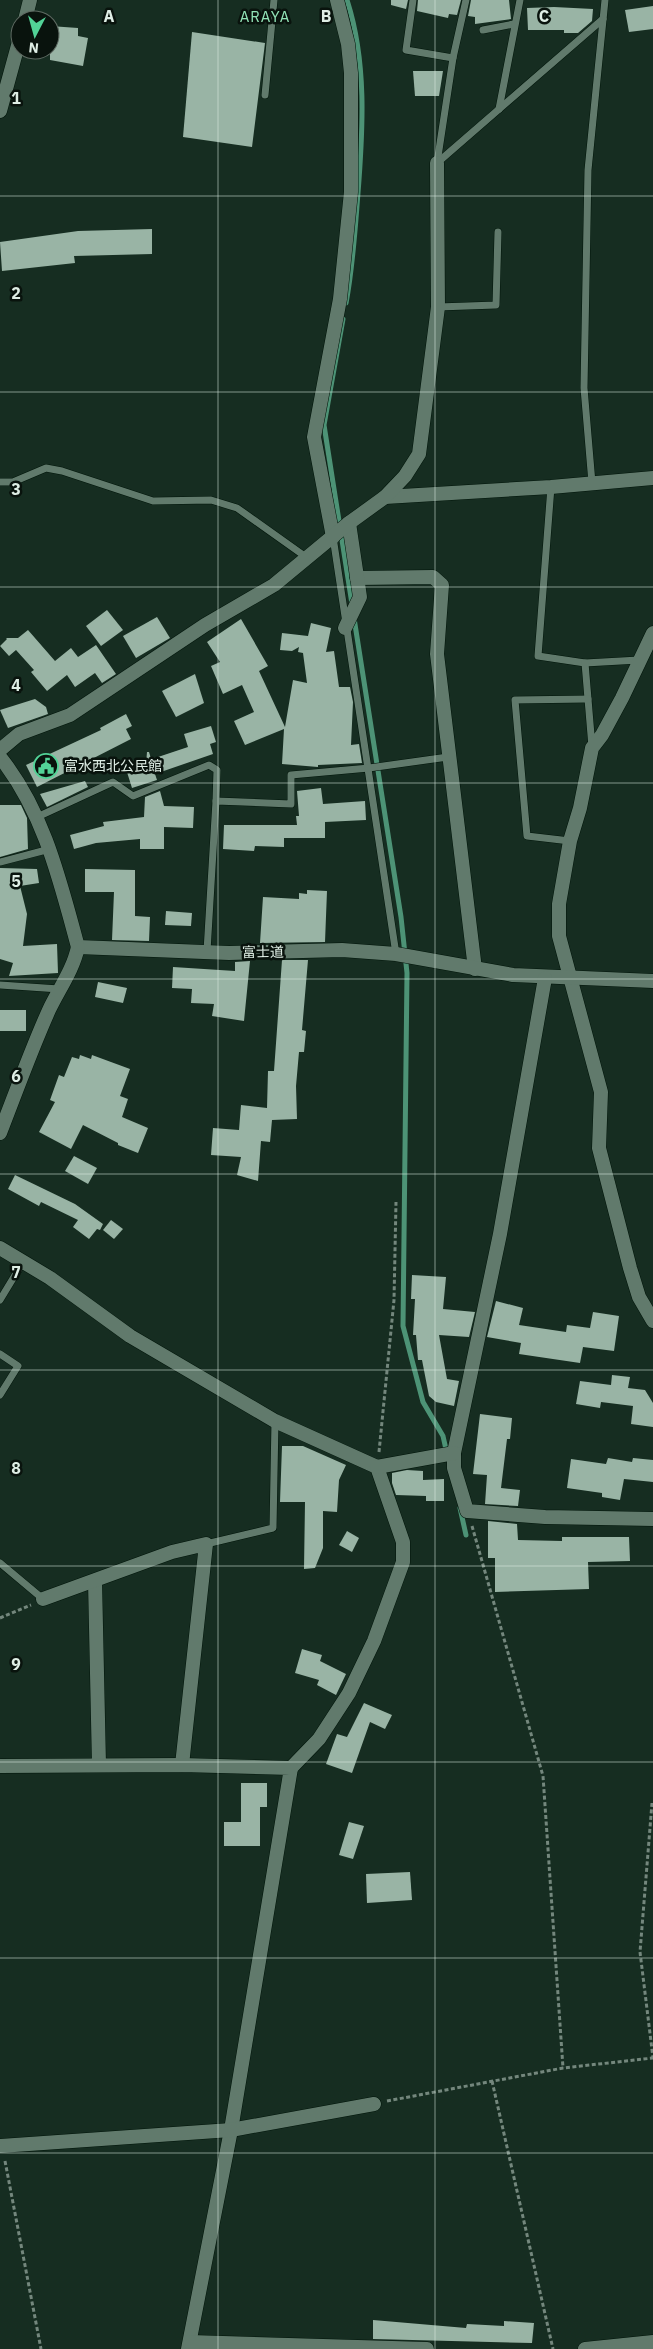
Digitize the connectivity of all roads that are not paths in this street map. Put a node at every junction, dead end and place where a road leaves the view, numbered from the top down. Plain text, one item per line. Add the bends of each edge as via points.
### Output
1 (274, 0) edge
2 (337, 0) edge
3 (413, 0) edge
4 (466, 0) edge
5 (520, 0) edge
6 (605, 0) edge
7 (603, 19) junction
8 (514, 24) junction
9 (483, 30) dead end
10 (453, 58) junction
11 (14, 60) edge
12 (265, 95) dead end
13 (499, 110) junction
14 (0, 111) edge
15 (437, 164) junction
16 (498, 232) dead end
17 (438, 306) junction
18 (653, 478) edge
19 (0, 482) edge
20 (592, 483) junction
21 (551, 487) junction
22 (385, 497) junction
23 (349, 523) junction
24 (332, 538) junction
25 (306, 557) junction
26 (357, 578) junction
27 (345, 628) junction
28 (653, 633) edge
29 (640, 660) junction
30 (585, 663) junction
31 (588, 699) junction
32 (592, 748) junction
33 (0, 750) edge
34 (0, 757) edge
35 (448, 757) junction
36 (369, 768) junction
37 (216, 801) junction
38 (36, 818) junction
39 (570, 841) junction
40 (50, 849) junction
41 (0, 862) edge
42 (78, 947) junction
43 (207, 951) junction
44 (396, 954) junction
45 (475, 969) junction
46 (545, 978) junction
47 (570, 978) junction
48 (653, 981) edge
49 (0, 986) edge
50 (59, 988) junction
51 (0, 1133) edge
52 (0, 1248) edge
53 (23, 1262) junction
54 (0, 1300) edge
55 (653, 1321) edge
56 (0, 1354) edge
57 (0, 1395) edge
58 (275, 1421) junction
59 (454, 1453) junction
60 (378, 1468) junction
61 (653, 1519) edge
62 (206, 1544) junction
63 (0, 1563) edge
64 (95, 1581) junction
65 (43, 1599) joint
66 (99, 1765) junction
67 (182, 1765) junction
68 (0, 1766) edge
69 (291, 1768) junction
70 (374, 2104) road end
71 (231, 2130) junction
72 (1, 2146) edge
73 (653, 2342) edge
74 (189, 2346) edge
75 (362, 2348) edge
76 (427, 2349) edge
77 (584, 2349) edge

1 - 12 lane
2 - 24 street via 352,74 351,192 340,299 314,437
3 - 10 lane via 406,50
4 - 10 lane
5 - 8 lane
6 - 7 lane
7 - 13 lane
7 - 20 lane via 588,170 584,388
8 - 9 lane
8 - 13 lane
10 - 15 lane
11 - 14 street
13 - 15 lane
15 - 17 street
16 - 17 lane via 496,305
17 - 22 street via 419,454 406,476
18 - 20 street
19 - 25 lane via 13,482 46,468 153,501 211,500 237,508
20 - 21 street
21 - 22 street
21 - 30 lane via 538,656
22 - 23 street
23 - 24 street
23 - 26 street
24 - 25 street
24 - 27 lane
25 - 33 street via 274,585 205,625 98,698 70,715 19,734
26 - 27 street via 360,597
26 - 35 street via 433,578 442,585 436,654
27 - 36 lane
28 - 29 street
29 - 30 lane
29 - 32 street via 602,735
30 - 31 lane
31 - 32 lane
31 - 39 lane via 515,700 527,836
32 - 39 street
34 - 38 street via 16,778
35 - 36 lane
35 - 45 street
36 - 37 lane via 292,775 291,804
36 - 44 lane
37 - 38 lane via 217,770 209,765 133,796 113,782
37 - 43 lane
38 - 40 street
39 - 47 street via 559,904 559,936
40 - 41 lane
40 - 42 street
42 - 43 street, 富士道
42 - 50 street via 74,964
43 - 44 street, 富士道 via 342,950
44 - 45 street, 富士道
45 - 46 street, 富士道
46 - 47 street, 富士道
46 - 59 street via 500,1234
47 - 48 street, 富士道
47 - 55 street via 601,1092 599,1148 639,1297
49 - 50 lane
50 - 51 street
52 - 53 street
53 - 54 lane
53 - 58 street via 130,1336
56 - 57 lane via 18,1366
58 - 60 street
58 - 62 lane via 273,1528
59 - 60 street
59 - 61 street via 454,1468 467,1511 544,1517
60 - 69 street via 403,1542 403,1562 374,1641 348,1693 319,1739
62 - 64 street via 172,1552
62 - 67 street
63 - 65 lane
64 - 65 street
64 - 66 street
66 - 67 street
66 - 68 street
67 - 69 street
69 - 71 street
70 - 71 street
71 - 72 street
71 - 74 street
73 - 77 street
74 - 75 street
75 - 76 street

